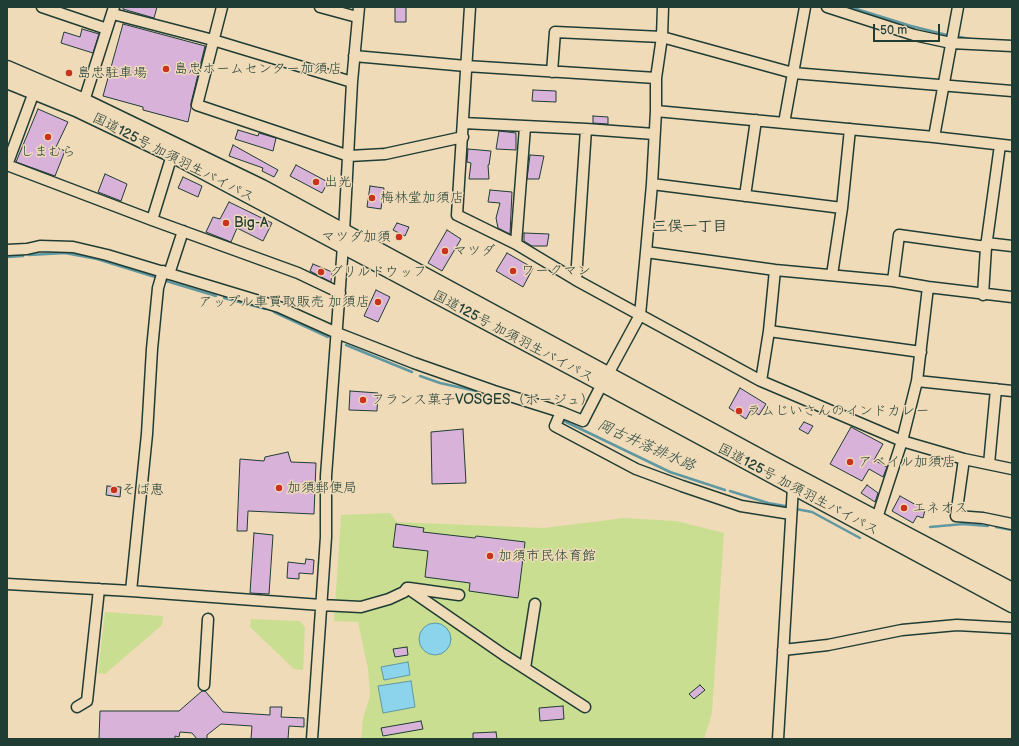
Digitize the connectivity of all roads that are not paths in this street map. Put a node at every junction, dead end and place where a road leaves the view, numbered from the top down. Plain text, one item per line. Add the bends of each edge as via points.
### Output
1 (42, 7) edge
2 (222, 7) edge
3 (320, 7) edge
4 (470, 7) edge
5 (663, 7) edge
6 (805, 7) edge
7 (827, 7) edge
8 (958, 7) edge
9 (113, 10) edge
10 (358, 12) edge
11 (107, 29) junction
12 (662, 38) junction
13 (213, 40) junction
14 (951, 43) junction
15 (1012, 46) edge
16 (354, 56) junction
17 (466, 66) junction
18 (7, 68) edge
19 (552, 72) junction
20 (794, 73) junction
21 (656, 78) junction
22 (7, 81) edge
23 (352, 82) junction
24 (943, 86) junction
25 (1012, 91) edge
26 (34, 92) junction
27 (84, 101) junction
28 (656, 111) junction
29 (756, 120) junction
30 (463, 123) junction
31 (784, 123) junction
32 (525, 127) junction
33 (586, 129) junction
34 (850, 129) junction
35 (654, 134) junction
36 (463, 137) junction
37 (934, 137) junction
38 (1000, 145) junction
39 (1012, 146) edge
40 (172, 155) junction
41 (349, 156) junction
42 (652, 184) junction
43 (745, 196) junction
44 (842, 208) junction
45 (152, 220) junction
46 (183, 231) junction
47 (344, 232) junction
48 (516, 244) junction
49 (986, 245) junction
50 (343, 246) junction
51 (1012, 246) edge
52 (7, 250) edge
53 (646, 252) junction
54 (775, 270) junction
55 (832, 275) junction
56 (163, 276) junction
57 (576, 280) junction
58 (893, 281) junction
59 (928, 287) junction
60 (340, 293) junction
61 (983, 295) junction
62 (1012, 298) edge
63 (640, 315) junction
64 (769, 331) junction
65 (336, 338) junction
66 (921, 352) junction
67 (605, 379) junction
68 (761, 381) junction
69 (917, 381) junction
70 (996, 389) junction
71 (1012, 391) edge
72 (559, 417) junction
73 (902, 441) junction
74 (964, 460) junction
75 (989, 464) junction
76 (1012, 469) edge
77 (793, 487) junction
78 (792, 510) junction
79 (877, 518) junction
80 (1012, 524) edge
81 (7, 584) edge
82 (407, 588) junction
83 (99, 589) junction
84 (1012, 590) edge
85 (131, 591) junction
86 (459, 595) dead end
87 (535, 604) dead end
88 (322, 605) junction
89 (1012, 605) edge
90 (208, 620) dead end
91 (1012, 628) edge
92 (783, 650) junction
93 (525, 668) junction
94 (204, 685) dead end
95 (77, 707) dead end
96 (585, 707) dead end
97 (312, 739) edge
98 (778, 739) edge

1 - 11 street
2 - 13 street
3 - 10 street
4 - 17 street
5 - 12 street
6 - 20 street
7 - 14 street via 914,35
8 - 14 street
9 - 11 street
9 - 13 street
10 - 16 street
11 - 27 street
12 - 19 street via 555,32
12 - 20 street
12 - 21 street
13 - 23 street
13 - 41 street via 197,105
14 - 15 street
14 - 24 street
16 - 17 street
16 - 23 street
17 - 19 street
17 - 30 street
18 - 27 highway, 国道125号 加須羽生バイパス
19 - 21 street
20 - 24 street
20 - 31 street
21 - 28 street
22 - 26 highway, 国道125号 加須羽生バイパス
23 - 41 street
24 - 25 street
24 - 37 street
26 - 40 highway, 国道125号 加須羽生バイパス
26 - 45 street via 7,165
27 - 47 highway, 国道125号 加須羽生バイパス via 262,187
28 - 29 street
28 - 35 street
29 - 31 street
29 - 43 street
30 - 32 street
30 - 36 street
31 - 34 street
32 - 33 street
32 - 48 street
33 - 35 street
33 - 57 street
34 - 37 street
34 - 44 street
35 - 42 street
36 - 41 street via 385,154
36 - 48 street via 457,215
37 - 38 street
38 - 39 street
38 - 49 street
40 - 45 street
40 - 50 highway, 国道125号 加須羽生バイパス
41 - 47 street
42 - 43 street
42 - 53 street
43 - 44 street
44 - 55 street
45 - 46 street
46 - 56 street
46 - 60 street via 298,273
47 - 50 street
47 - 67 highway, 国道125号 加須羽生バイパス via 410,266
48 - 57 street
49 - 51 street
49 - 58 street via 899,235
49 - 61 street
50 - 60 street
50 - 67 highway, 国道125号 加須羽生バイパス
52 - 56 street via 40,246 73,247 107,254
53 - 54 street
53 - 63 street
54 - 55 street
54 - 64 street
55 - 58 street
56 - 65 street via 279,307
56 - 85 street via 158,288 147,434
57 - 63 street
58 - 59 street
59 - 61 street
59 - 66 street
60 - 65 street
61 - 62 street
63 - 67 street
63 - 68 street
64 - 66 street
64 - 68 street
65 - 72 street via 494,391
65 - 88 street via 326,476
66 - 69 street
67 - 72 street via 583,421
67 - 77 highway, 国道125号 加須羽生バイパス
67 - 79 highway, 国道125号 加須羽生バイパス
68 - 73 street
69 - 70 street
69 - 73 street
70 - 71 street
70 - 75 street
72 - 78 street via 555,426 642,471 741,506
73 - 74 street
73 - 79 street
74 - 75 street
74 - 80 street via 956,516
75 - 76 street
77 - 78 street
77 - 89 highway, 国道125号 加須羽生バイパス
78 - 92 street
79 - 84 highway, 国道125号 加須羽生バイパス
81 - 83 street
82 - 86 street
82 - 88 street via 389,599 361,607
82 - 93 street
83 - 85 street
83 - 95 street via 87,701
85 - 88 street
87 - 93 street
88 - 97 street
90 - 94 street
91 - 92 street via 957,625 902,630 828,645
92 - 98 street
93 - 96 street

